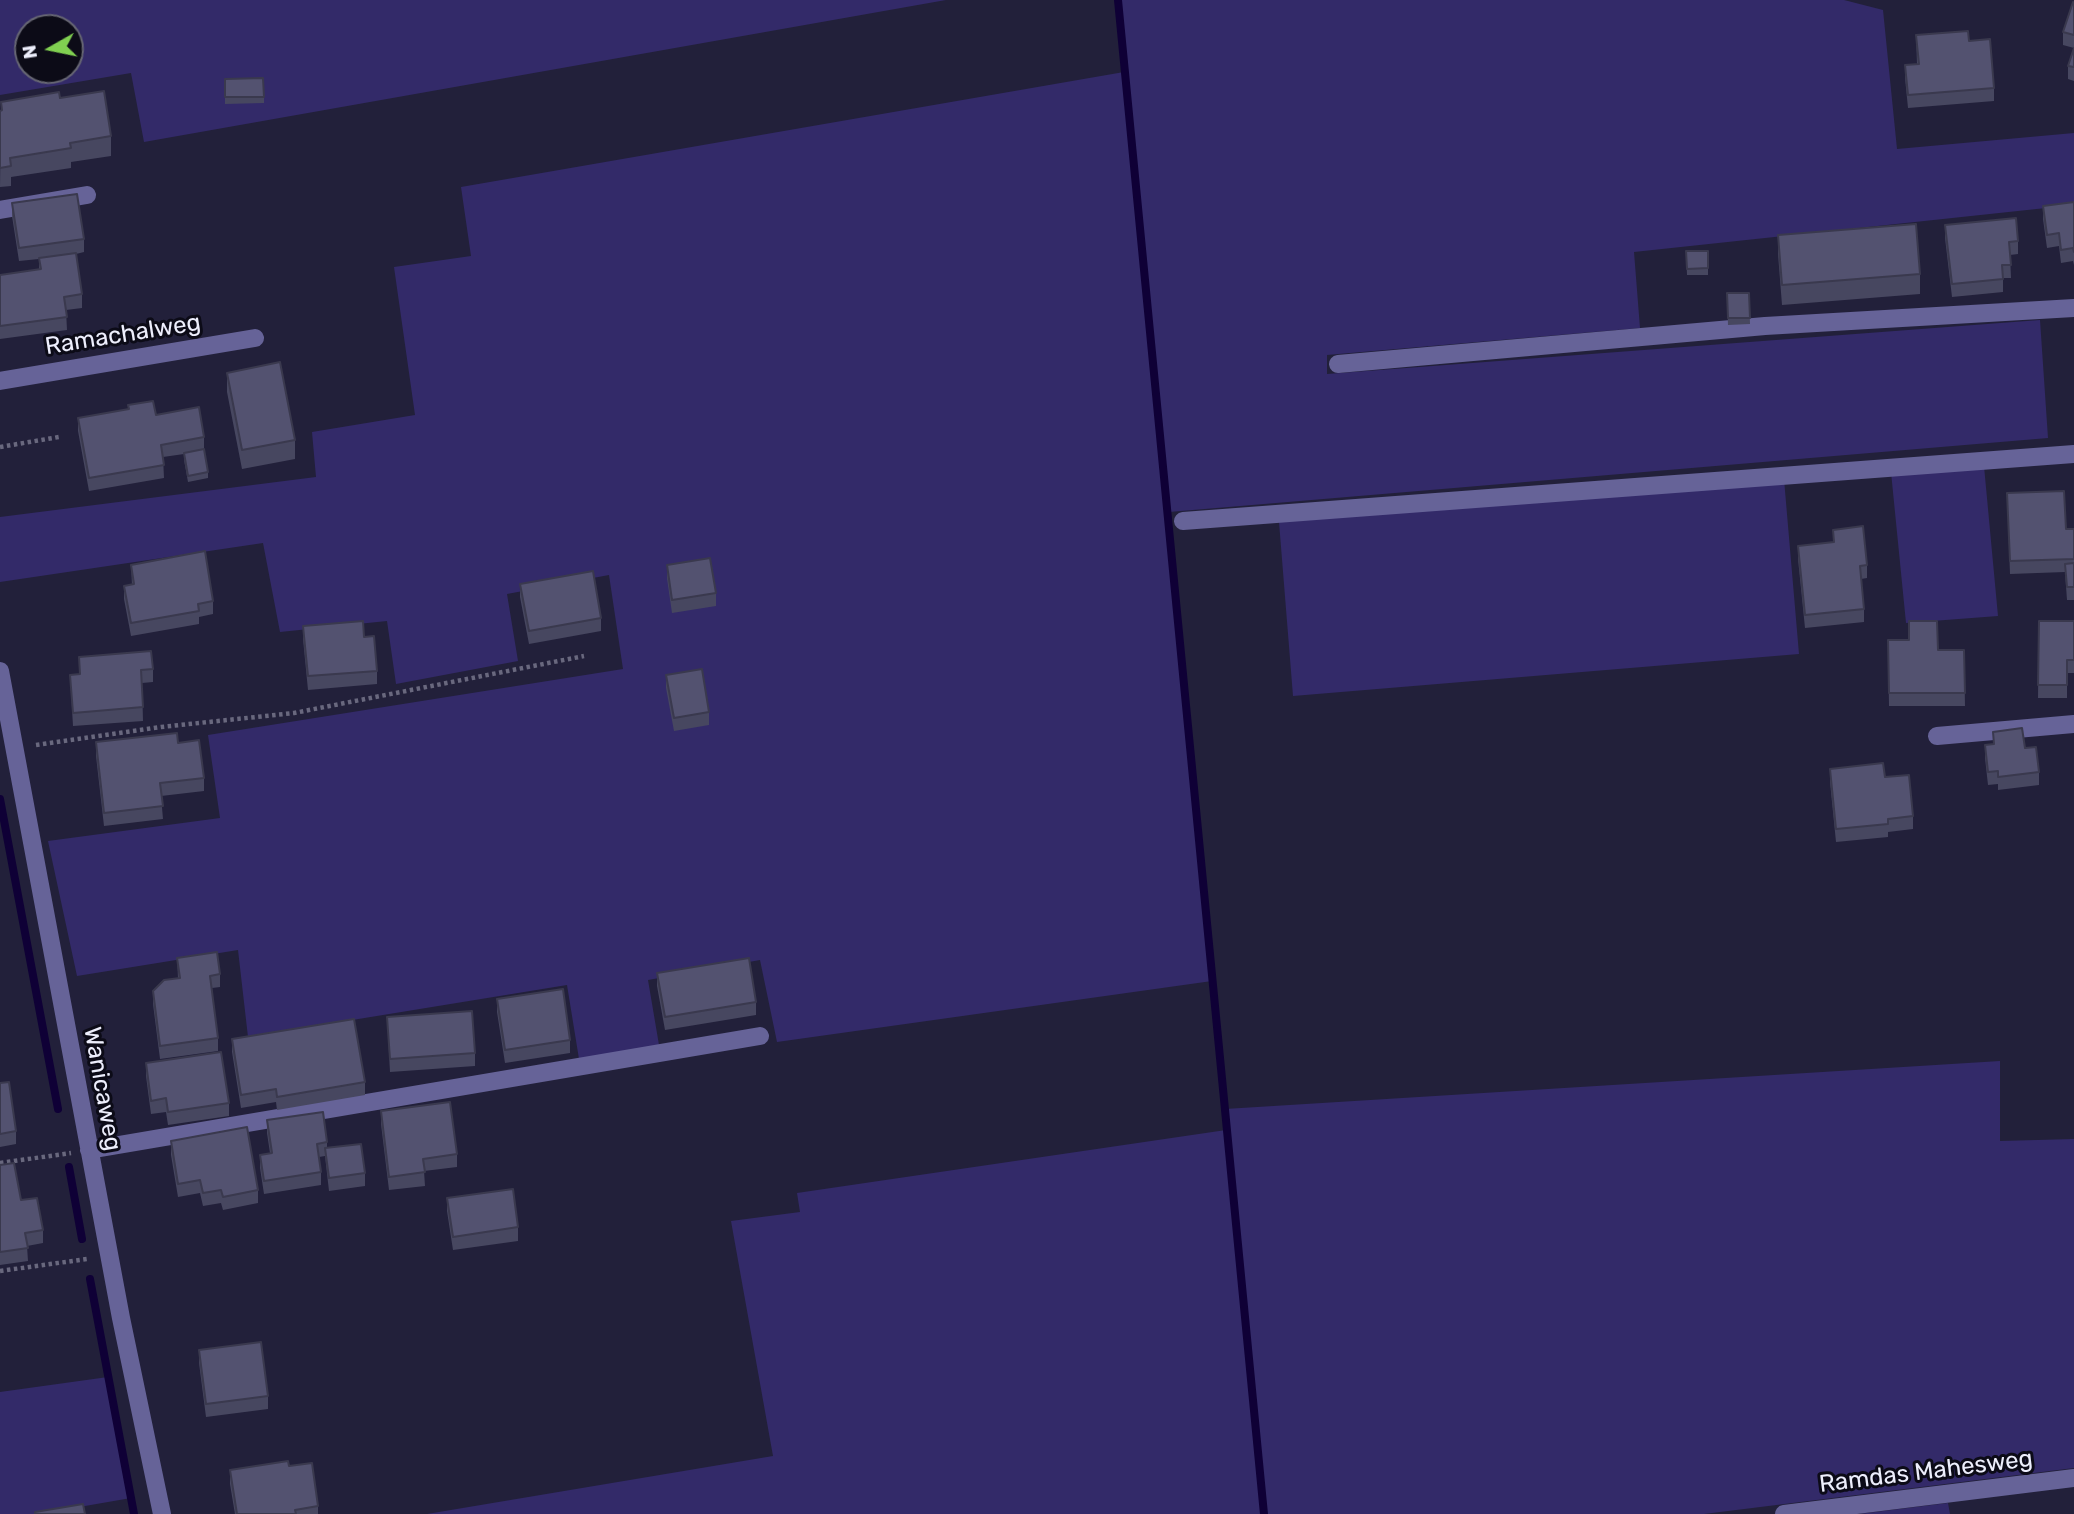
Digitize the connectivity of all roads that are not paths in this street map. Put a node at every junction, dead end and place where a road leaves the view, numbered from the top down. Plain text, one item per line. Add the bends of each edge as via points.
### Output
1 (87, 195) dead end
2 (0, 210) edge
3 (2074, 308) edge
4 (255, 338) dead end
5 (1338, 363) dead end
6 (0, 381) edge
7 (2074, 454) edge
8 (1183, 521) dead end
9 (0, 671) edge
10 (2074, 724) edge
11 (5, 728) edge
12 (1937, 736) dead end
13 (760, 1036) dead end
14 (89, 1150) junction
15 (2074, 1478) edge
16 (162, 1514) edge
17 (1784, 1514) edge

1 - 2 street
3 - 5 street via 1765,327
4 - 6 street, Ramachalweg
7 - 8 street
9 - 11 street, Wanicaweg
10 - 12 street
11 - 14 street, Wanicaweg via 14,748
13 - 14 street
14 - 16 street, Wanicaweg
15 - 17 street, Ramdas Mahesweg

